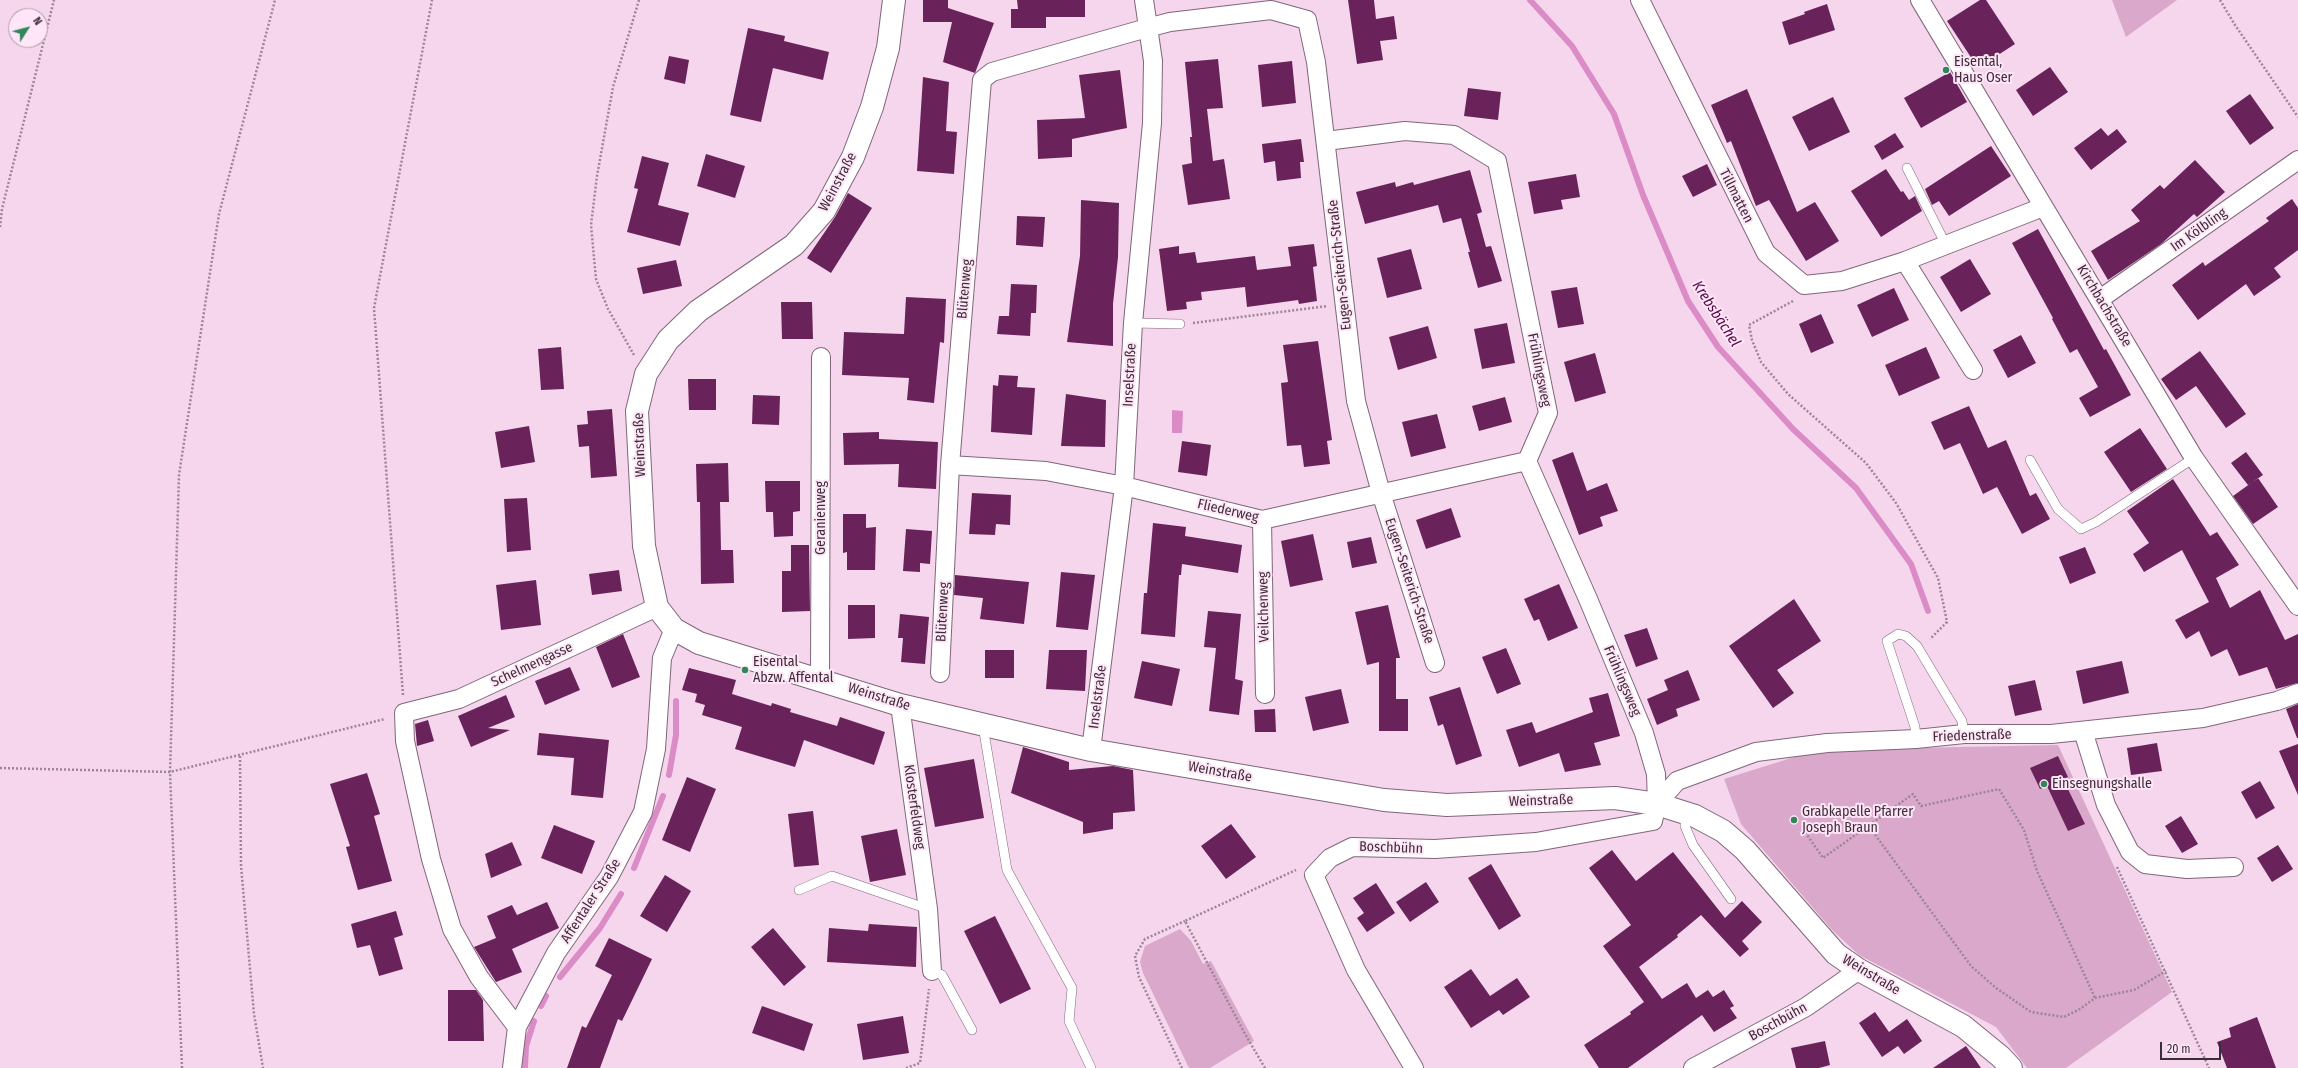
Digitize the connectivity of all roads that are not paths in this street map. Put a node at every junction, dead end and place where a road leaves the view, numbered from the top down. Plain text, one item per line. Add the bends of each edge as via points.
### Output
1 (894, 0) edge
2 (1144, 0) edge
3 (1640, 0) edge
4 (1920, 0) edge
5 (1147, 28) junction
6 (1326, 141) junction
7 (2298, 160) edge
8 (1907, 168) dead end
9 (2043, 207) junction
10 (1946, 245) junction
11 (1905, 261) junction
12 (2100, 299) junction
13 (1133, 323) junction
14 (1180, 324) road end
15 (822, 357) dead end
16 (1973, 370) dead end
17 (2194, 458) junction
18 (2030, 460) dead end
19 (1527, 462) junction
20 (950, 465) junction
21 (1124, 486) junction
22 (1381, 494) junction
23 (1262, 520) junction
24 (2298, 606) edge
25 (657, 608) junction
26 (674, 629) junction
27 (1435, 663) dead end
28 (940, 673) dead end
29 (820, 679) junction
30 (2298, 693) edge
31 (1265, 694) dead end
32 (900, 705) junction
33 (983, 726) junction
34 (2082, 731) junction
35 (1964, 734) junction
36 (1916, 739) junction
37 (1091, 750) junction
38 (1657, 804) junction
39 (1686, 813) junction
40 (2234, 867) dead end
41 (799, 890) dead end
42 (1731, 899) dead end
43 (928, 909) junction
44 (1858, 970) junction
45 (932, 971) joint
46 (517, 1027) junction
47 (972, 1030) dead end
48 (512, 1068) edge
49 (1091, 1068) edge
50 (1414, 1068) edge
51 (1693, 1068) edge
52 (2010, 1068) edge

1 - 25 main road, Weinstraße via 888,48 872,107 853,157 824,211 794,245 698,311 668,340 646,374 637,411 644,546
2 - 5 street, Inselstraße
3 - 11 street, Tillmatten via 1766,253 1804,285 1842,281
4 - 9 street, Kirchbachstraße
5 - 6 street, Eugen-Seiterich-Straße via 1170,22 1271,10 1307,20 1316,62
5 - 13 street, Inselstraße via 1153,61 1152,123
5 - 20 street, Blütenweg via 992,72 982,80
6 - 19 street, Frühlingsweg via 1405,131 1454,135 1497,161 1548,413
6 - 22 street, Eugen-Seiterich-Straße via 1356,401
7 - 12 street, Im Kölbling
8 - 10 lane
9 - 10 street
9 - 12 street, Kirchbachstraße
10 - 11 street
11 - 16 street
12 - 17 street, Kirchbachstraße
13 - 14 lane
13 - 21 street, Inselstraße
15 - 29 street, Geranienweg
17 - 18 lane via 2096,522 2081,529 2058,509
17 - 24 street, Kirchbachstraße
19 - 22 street, Fliederweg
19 - 38 street, Frühlingsweg via 1644,733 1656,774
20 - 21 street, Fliederweg via 1046,471
20 - 28 street, Blütenweg
21 - 23 street, Fliederweg
21 - 37 street, Inselstraße
22 - 23 street, Fliederweg
22 - 27 street, Eugen-Seiterich-Straße
23 - 31 street, Veilchenweg
25 - 26 main road, Weinstraße
25 - 46 street, Schelmengasse via 459,699 404,714 405,741 430,859 452,929 480,977
26 - 29 main road, Weinstraße via 699,643
26 - 46 street, Affentaler Straße via 662,658 656,749 643,812 609,877 556,953
29 - 32 main road, Weinstraße
30 - 34 street, Friedenstraße via 2277,701 2203,718
32 - 33 main road, Weinstraße
32 - 43 street, Klosterfeldweg
33 - 37 main road, Weinstraße
33 - 49 lane via 1008,870 1072,988 1069,1021
34 - 35 street, Friedenstraße via 2051,734
34 - 40 street via 2106,805 2130,852 2145,864 2187,869
35 - 36 street, Friedenstraße
35 - 36 lane via 1962,721 1918,646 1906,636 1898,634 1888,641 1915,727
36 - 38 street, Friedenstraße via 1827,743 1756,752 1677,781
37 - 38 main road, Weinstraße via 1384,800 1447,805 1615,798
38 - 39 main road, Weinstraße
38 - 50 street, Boschbühn via 1653,821 1536,842 1435,850 1352,847 1330,858 1314,875 1356,970
39 - 42 lane via 1685,826 1694,845
39 - 44 main road, Weinstraße via 1723,831 1745,850 1836,954
41 - 43 lane via 832,876
43 - 45 street, Klosterfeldweg
44 - 51 street, Boschbühn via 1799,1011
44 - 52 main road, Weinstraße via 1963,1026 2001,1057
45 - 47 lane via 942,975
46 - 48 street, Affentaler Straße

